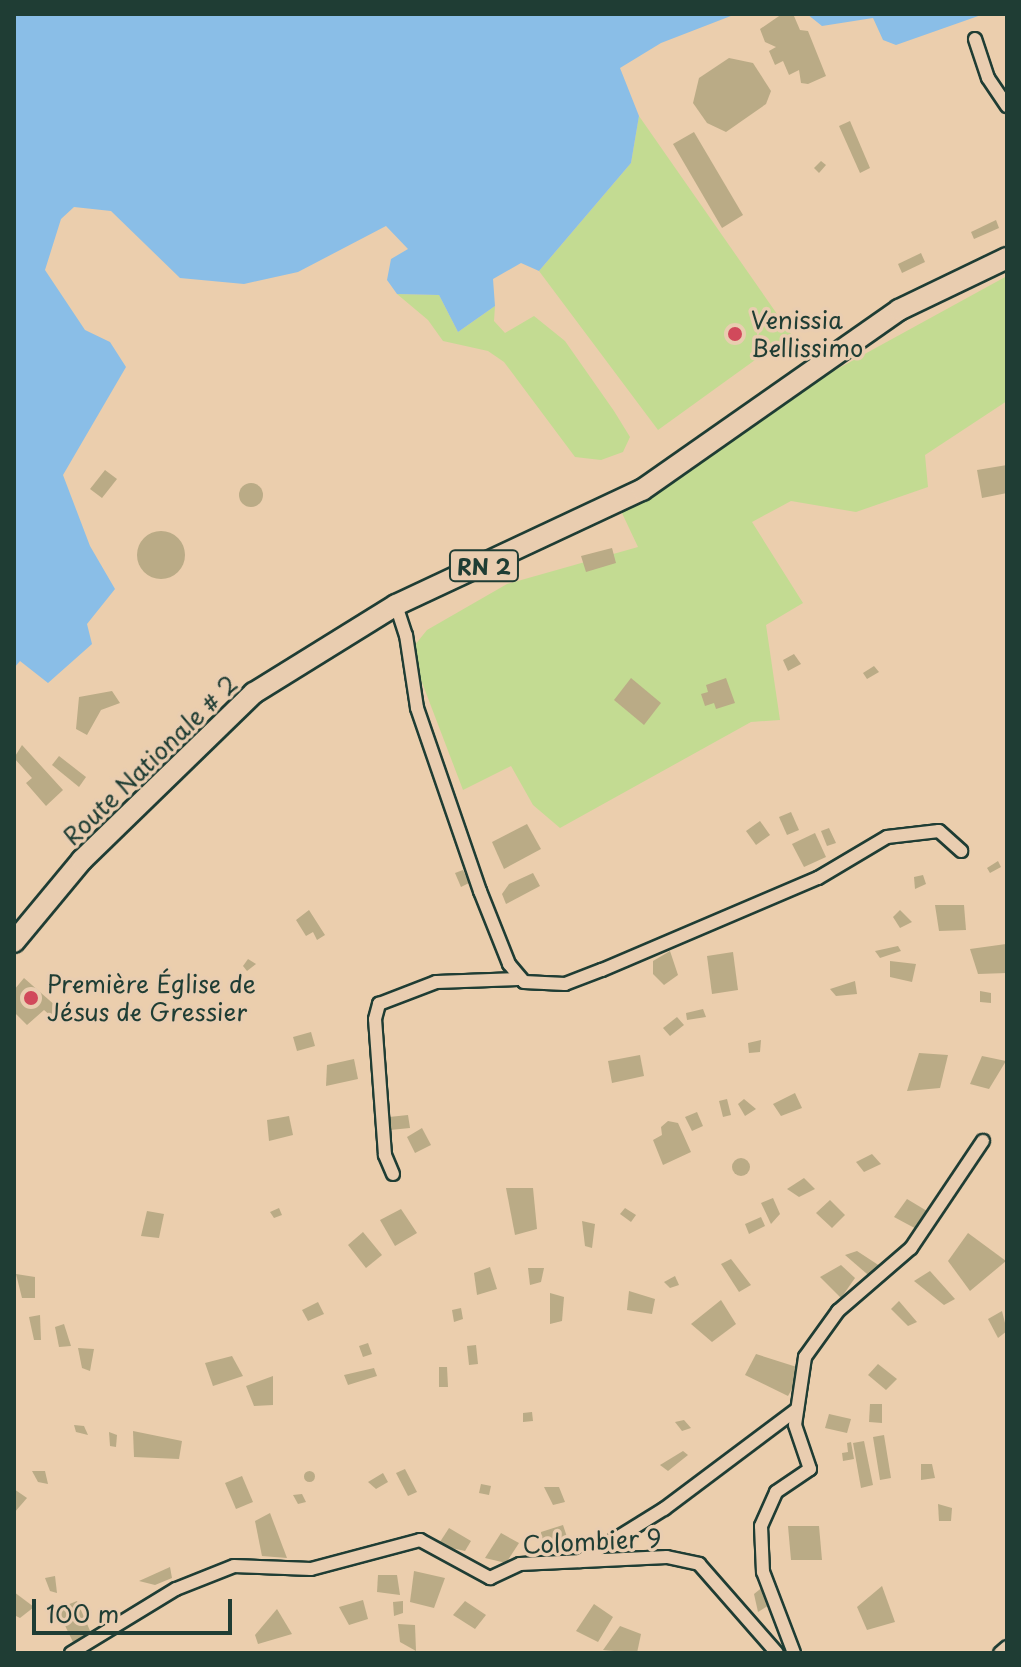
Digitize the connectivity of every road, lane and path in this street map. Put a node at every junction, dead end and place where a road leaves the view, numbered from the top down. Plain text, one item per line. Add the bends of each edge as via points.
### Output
1 (975, 39) dead end
2 (1007, 106) edge
3 (1007, 258) edge
4 (396, 605) junction
5 (961, 851) dead end
6 (14, 942) edge
7 (519, 979) junction
8 (983, 1141) dead end
9 (393, 1174) dead end
10 (797, 1409) junction
11 (578, 1563) junction
12 (1007, 1647) edge
13 (71, 1653) edge
14 (777, 1653) edge
15 (794, 1653) edge
16 (1000, 1653) edge

1 - 2 street via 988,78
3 - 4 main road, Route Nationale # 2 / RN 2 via 887,318 642,490
4 - 6 main road, Route Nationale # 2 / RN 2 via 254,693 82,860
4 - 7 street via 417,708 480,891
5 - 7 street via 939,831 887,837 818,878 602,970 565,984
7 - 9 street via 436,982 379,1004 375,1019 385,1155
8 - 10 street via 911,1248 838,1311 805,1357
10 - 11 street via 664,1509
10 - 15 street via 795,1425 810,1469 776,1492 761,1526 763,1572
11 - 13 street, Colombier 9 via 520,1564 490,1578 420,1540 311,1569 234,1566 176,1589
11 - 14 street, Colombier 9 via 667,1557 699,1564
12 - 16 street

